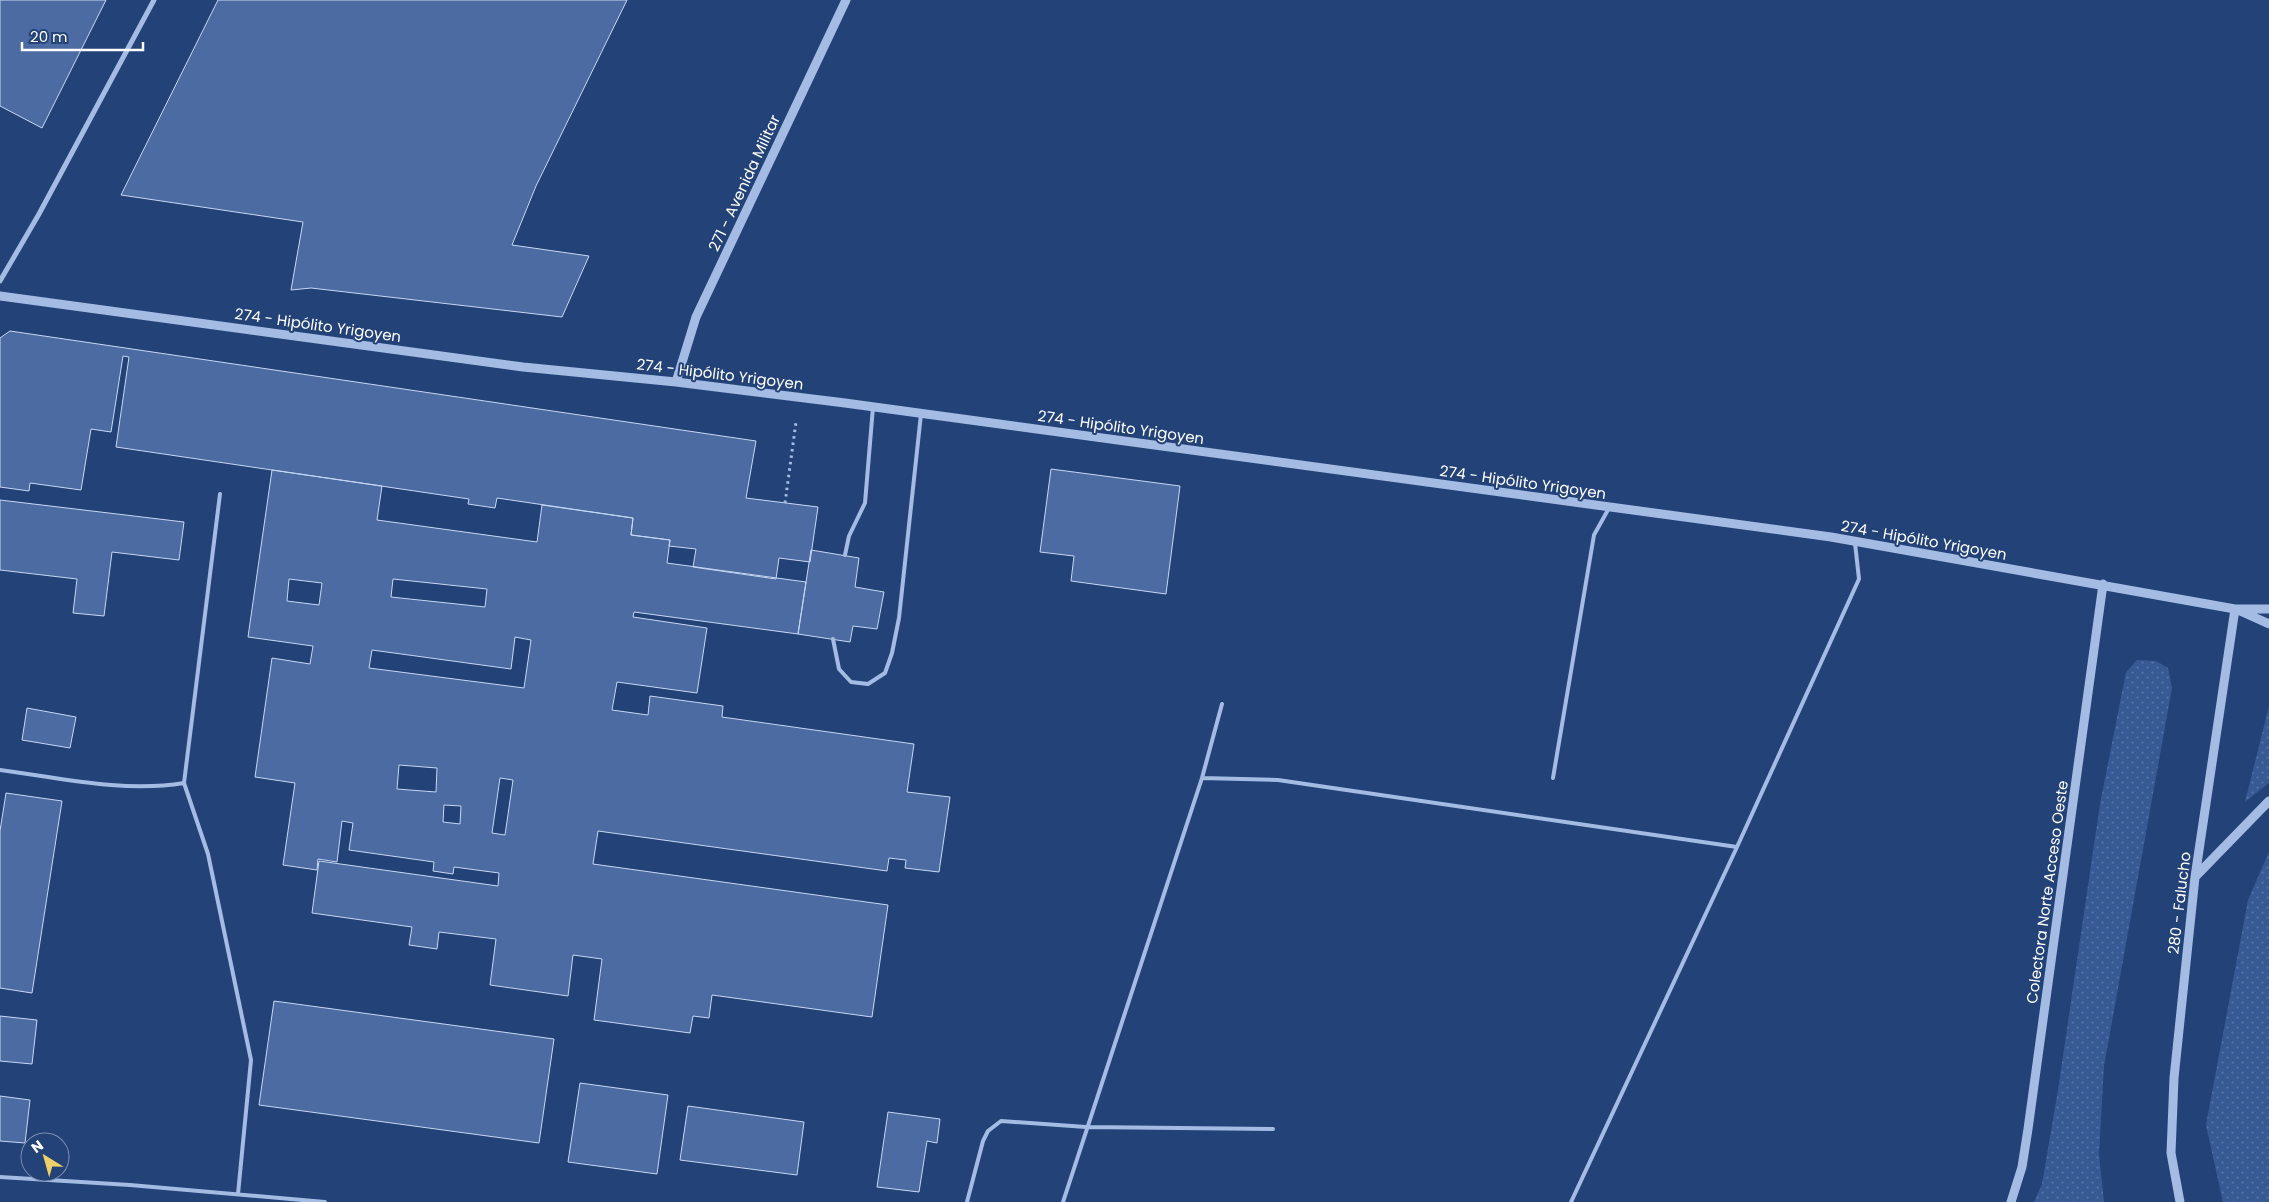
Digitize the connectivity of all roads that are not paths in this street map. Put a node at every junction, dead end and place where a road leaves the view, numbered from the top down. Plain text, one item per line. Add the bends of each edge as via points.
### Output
1 (154, 0) edge
2 (846, 0) edge
3 (0, 281) edge
4 (0, 296) edge
5 (676, 382) junction
6 (873, 407) junction
7 (921, 413) junction
8 (220, 494) dead end
9 (1609, 508) junction
10 (1855, 542) junction
11 (845, 555) dead end
12 (2103, 584) junction
13 (2235, 609) junction
14 (2269, 609) edge
15 (2269, 624) edge
16 (833, 639) dead end
17 (1222, 704) dead end
18 (0, 770) edge
19 (1202, 778) junction
20 (1554, 778) dead end
21 (184, 783) junction
22 (2269, 801) edge
23 (1737, 847) junction
24 (2195, 877) junction
25 (1086, 1127) junction
26 (1273, 1129) dead end
27 (0, 1176) edge
28 (238, 1194) junction
29 (325, 1202) edge
30 (967, 1202) edge
31 (1063, 1202) edge
32 (1571, 1202) edge
33 (2011, 1202) edge
34 (2180, 1202) edge

1 - 3 street
2 - 5 street, 271 - Avenida Militar via 696,317
4 - 5 street, 274 - Hipólito Yrigoyen via 523,367
5 - 6 street, 274 - Hipólito Yrigoyen
6 - 7 street, 274 - Hipólito Yrigoyen
6 - 11 lane via 865,503 849,536
7 - 9 street, 274 - Hipólito Yrigoyen
7 - 16 lane via 899,618 885,672 868,684 851,682 839,669
8 - 21 lane
9 - 10 street, 274 - Hipólito Yrigoyen
9 - 20 lane via 1594,534
10 - 12 street, 274 - Hipólito Yrigoyen
10 - 23 lane via 1859,579
12 - 13 street, 274 - Hipólito Yrigoyen
12 - 33 street, Colectora Norte Acceso Oeste via 2028,1129 2022,1167
13 - 14 street, 274 - Hipólito Yrigoyen
13 - 15 street, 274 - Hipólito Yrigoyen
13 - 24 street, 280 - Falucho
17 - 19 lane
18 - 21 lane via 130,787
19 - 23 lane via 1278,780
19 - 25 lane
21 - 28 lane via 208,854 251,1060
22 - 24 street
23 - 32 lane
24 - 34 street, 280 - Falucho via 2174,1078 2171,1152
25 - 26 lane
25 - 30 lane via 1001,1121 988,1131 982,1141
25 - 31 lane
27 - 28 lane
28 - 29 lane

